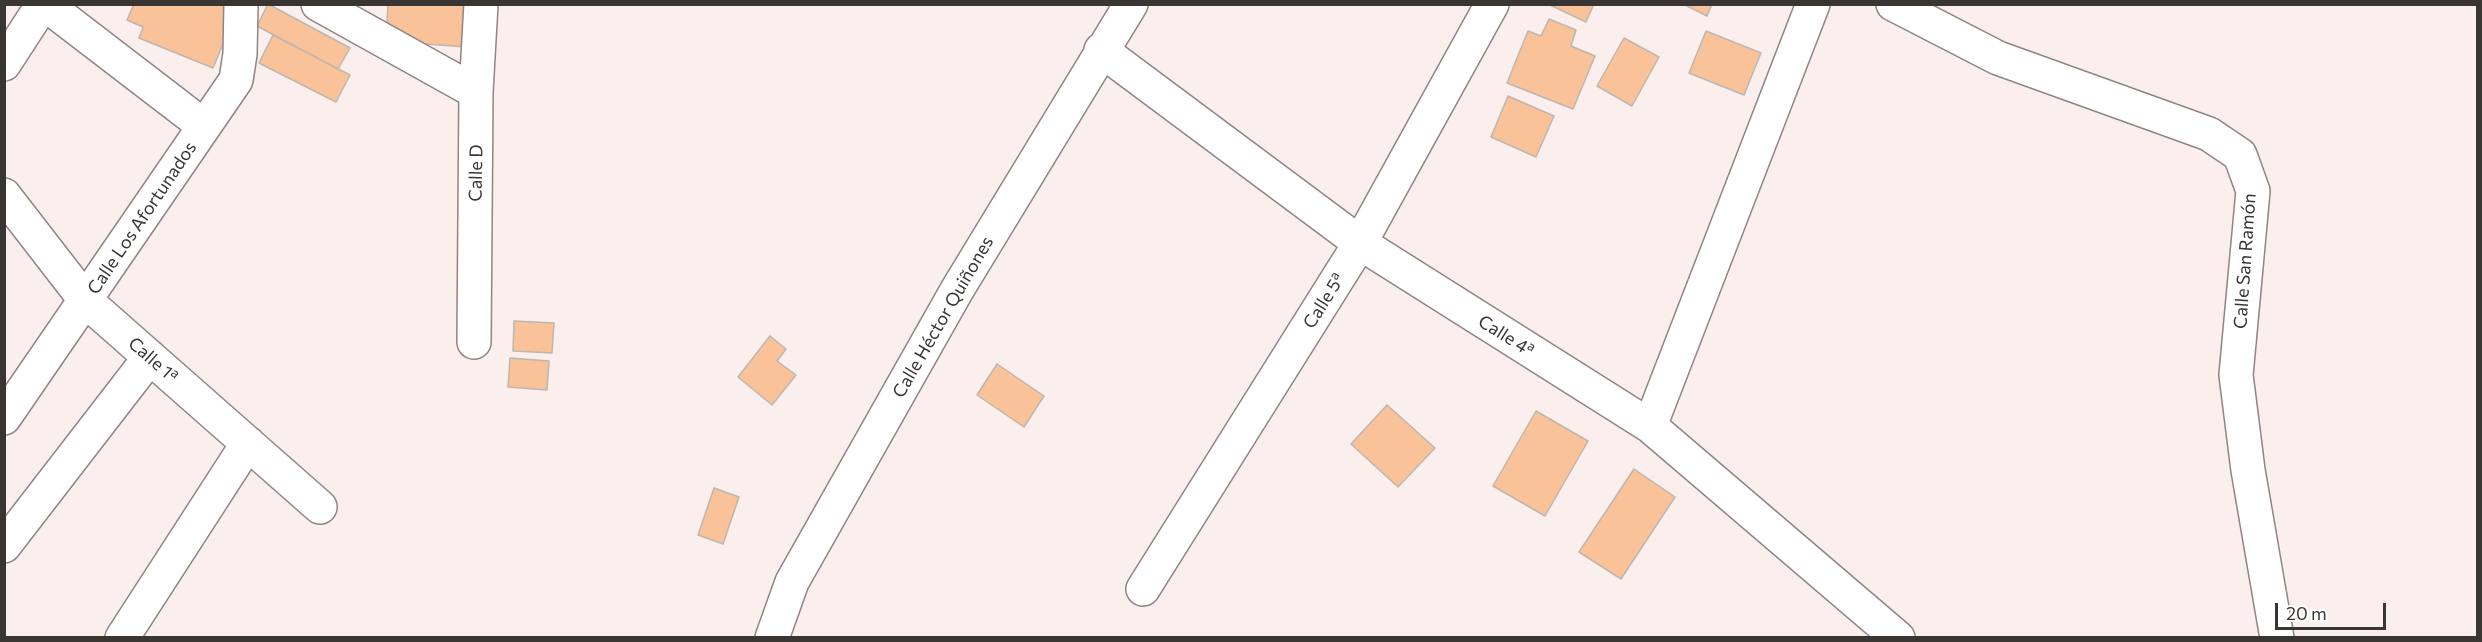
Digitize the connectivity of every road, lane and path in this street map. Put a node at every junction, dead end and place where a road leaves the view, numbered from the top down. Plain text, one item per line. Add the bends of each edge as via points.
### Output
1 (44, 4) edge
2 (241, 4) edge
3 (318, 4) edge
4 (481, 4) edge
5 (1131, 4) edge
6 (1492, 4) edge
7 (1813, 4) edge
8 (1893, 4) edge
9 (1101, 50) junction
10 (4, 64) edge
11 (477, 92) junction
12 (204, 126) junction
13 (4, 195) edge
14 (1360, 243) junction
15 (86, 301) junction
16 (474, 342) dead end
17 (150, 357) junction
18 (4, 418) edge
19 (1650, 426) junction
20 (248, 443) junction
21 (320, 507) dead end
22 (4, 546) edge
23 (1143, 589) dead end
24 (122, 638) edge
25 (772, 638) edge
26 (1898, 638) edge
27 (2277, 638) edge

1 - 10 street
1 - 12 street
2 - 12 street, Calle Los Afortunados via 236,80
3 - 11 street
4 - 11 street, Calle D
5 - 9 street, Calle Héctor Quiñones
6 - 14 street, Calle 5ª
7 - 19 street
8 - 27 street, Calle San Ramón via 1998,58 2209,134 2240,155 2253,191 2236,375
9 - 14 street, Calle 4ª
9 - 25 street, Calle Héctor Quiñones via 957,290 792,582
11 - 16 street, Calle D
12 - 15 street, Calle Los Afortunados
13 - 15 street, Calle 1ª
14 - 19 street, Calle 4ª
14 - 23 street, Calle 5ª
15 - 17 street, Calle 1ª
15 - 18 street, Calle Los Afortunados
17 - 20 street, Calle 1ª
17 - 22 street
19 - 26 street, Calle 4ª
20 - 21 street, Calle 1ª
20 - 24 street

